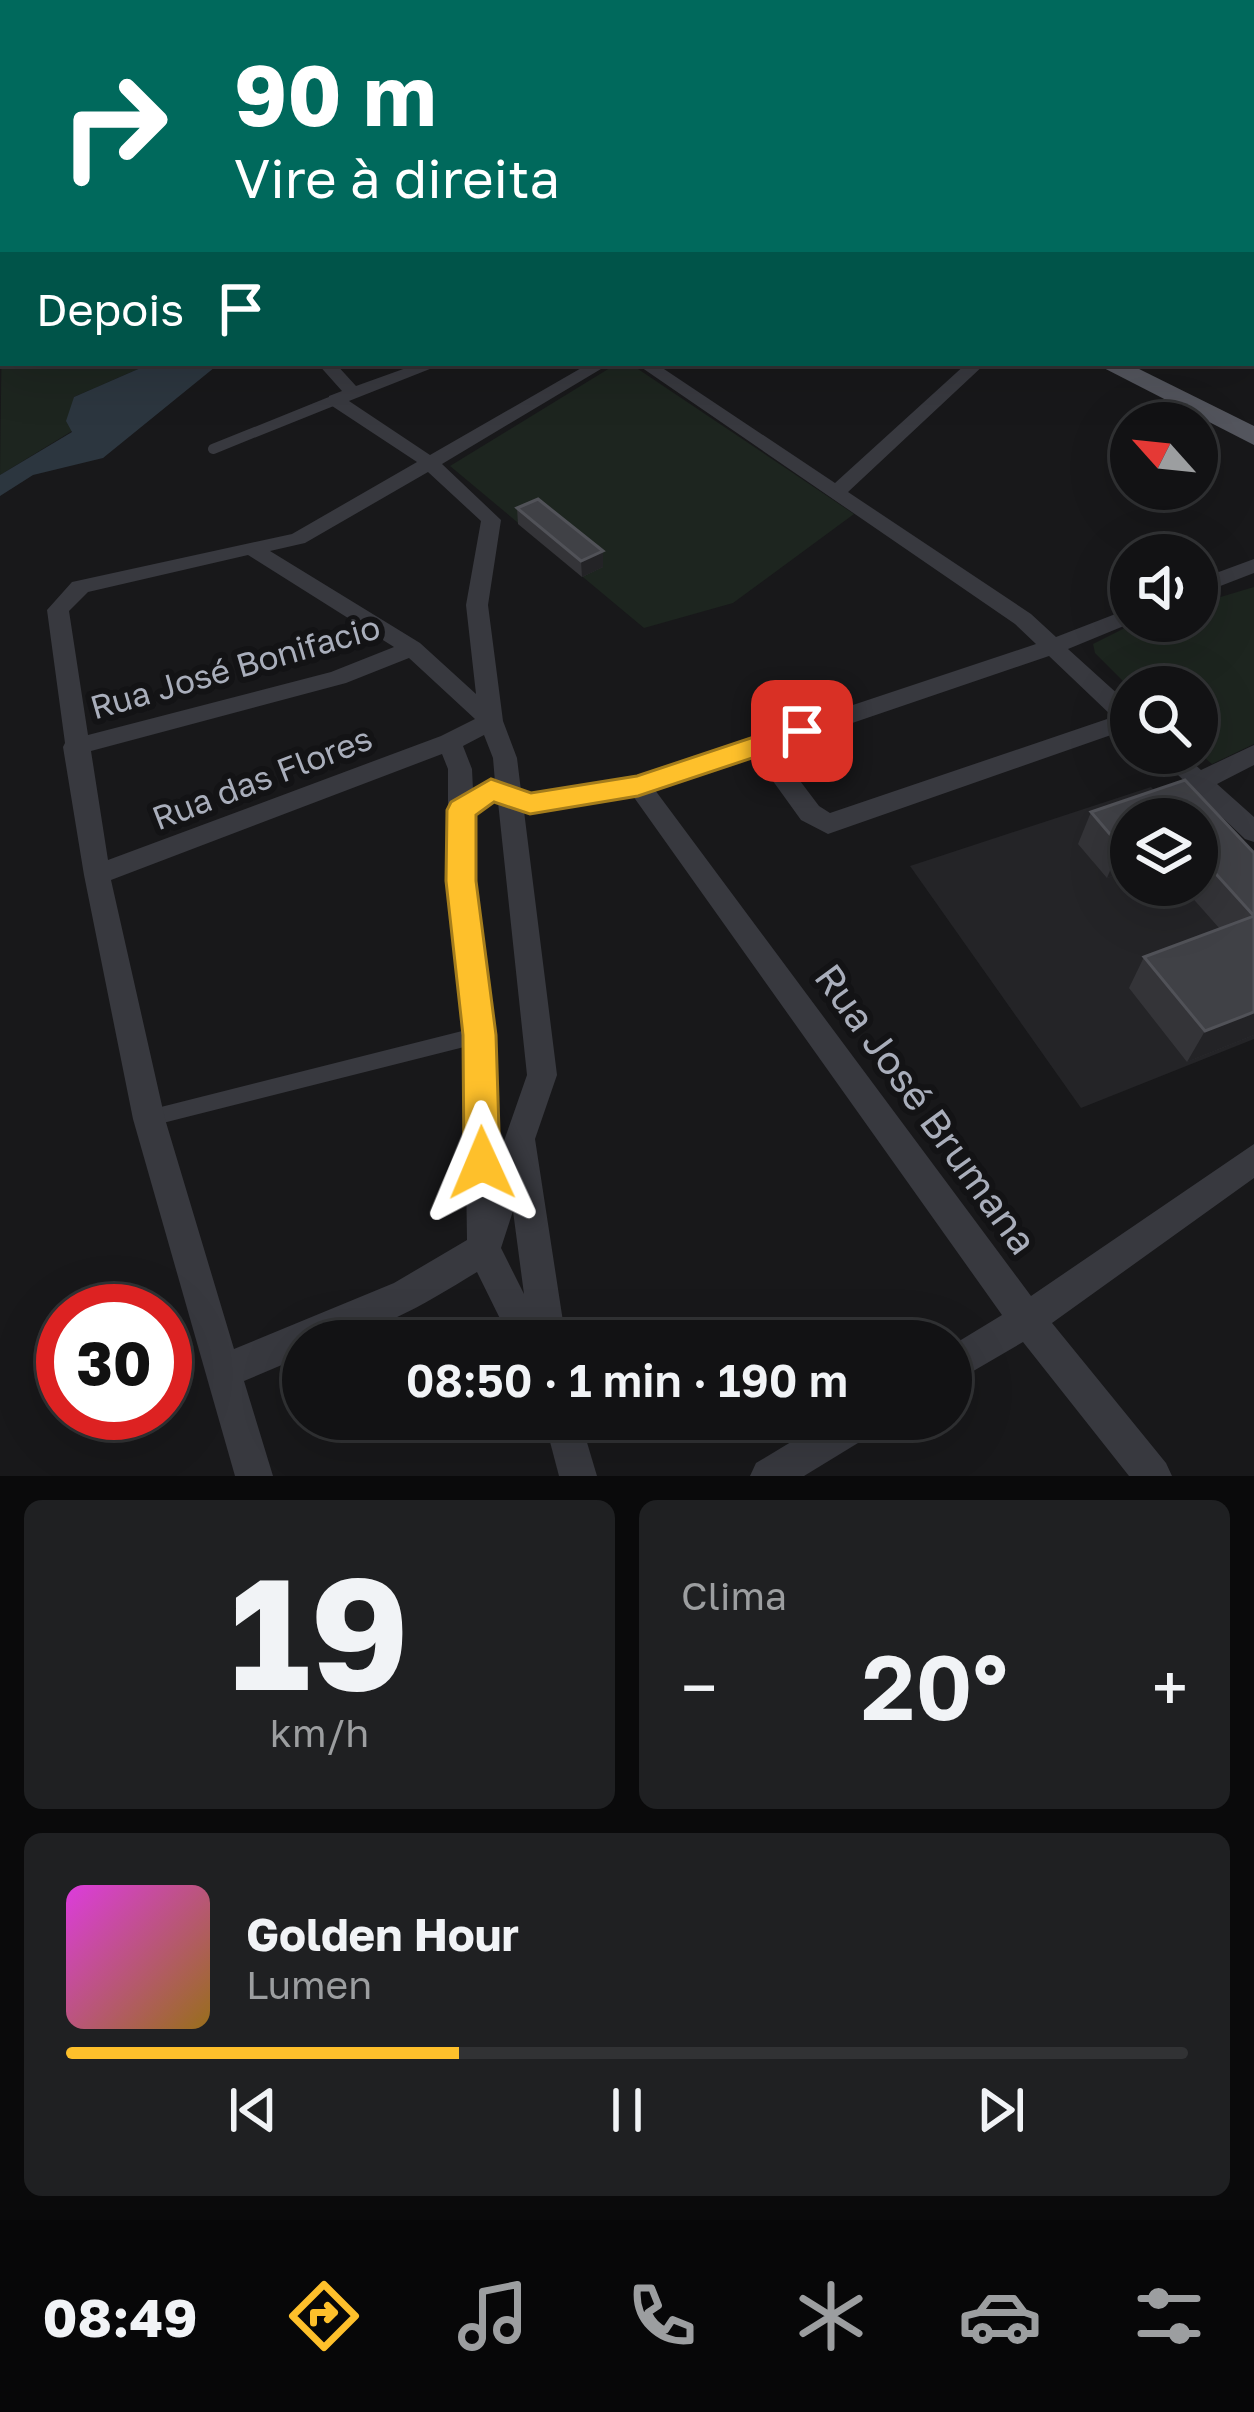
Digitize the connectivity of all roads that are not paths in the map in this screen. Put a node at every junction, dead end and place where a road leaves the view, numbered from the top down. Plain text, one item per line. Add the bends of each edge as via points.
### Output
1 (328, 366) edge
2 (428, 366) edge
3 (597, 366) edge
4 (648, 366) edge
5 (974, 366) edge
6 (1113, 366) edge
7 (344, 397) junction
8 (1254, 437) edge
9 (213, 449) dead end
10 (430, 463) junction
11 (836, 493) junction
12 (254, 550) junction
13 (1254, 565) edge
14 (1218, 580) edge
15 (1110, 623) edge
16 (1054, 646) junction
17 (412, 648) junction
18 (1110, 699) edge
19 (491, 721) junction
20 (1110, 726) edge
21 (450, 742) junction
22 (760, 745) junction
23 (75, 747) junction
24 (1254, 754) edge
25 (1190, 774) edge
26 (1199, 782) junction
27 (638, 786) junction
28 (507, 793) junction
29 (461, 810) junction
30 (1254, 832) edge
31 (97, 875) junction
32 (479, 1035) junction
33 (149, 1119) junction
34 (519, 1139) junction
35 (1254, 1159) edge
36 (484, 1249) junction
37 (519, 1320) edge
38 (545, 1320) edge
39 (1027, 1320) junction
40 (972, 1353) edge
41 (225, 1371) junction
42 (568, 1440) edge
43 (829, 1440) edge
44 (254, 1476) edge
45 (578, 1476) edge
46 (770, 1476) edge
47 (1153, 1476) edge

1 - 7 street
2 - 7 street
3 - 10 street
4 - 11 street
5 - 11 street
6 - 8 main road
7 - 9 lane
7 - 10 street
10 - 12 street via 313,532
10 - 19 street via 491,520 477,605
11 - 16 street
12 - 17 street
12 - 23 street via 80,587 63,601 57,623
13 - 14 street
15 - 16 street
16 - 18 street
16 - 22 street
17 - 19 street
17 - 23 street, Rua José Bonifacio via 338,678
19 - 21 street, Rua das Flores
19 - 28 street
20 - 22 street via 828,824 810,813
21 - 29 street
21 - 31 street, Rua das Flores
22 - 27 street
23 - 31 street
24 - 26 street
25 - 26 street
26 - 30 street
27 - 28 street via 530,804
27 - 39 street, Rua José Brumana
28 - 29 street via 491,790
28 - 34 street via 542,1075
29 - 32 street
31 - 33 street
32 - 33 lane
32 - 36 street
33 - 41 street
34 - 36 street
34 - 38 street
35 - 39 street
36 - 37 street
36 - 41 street via 406,1295
39 - 40 street
39 - 47 street, Rua José Brumana
41 - 44 street
42 - 45 street
43 - 46 street

